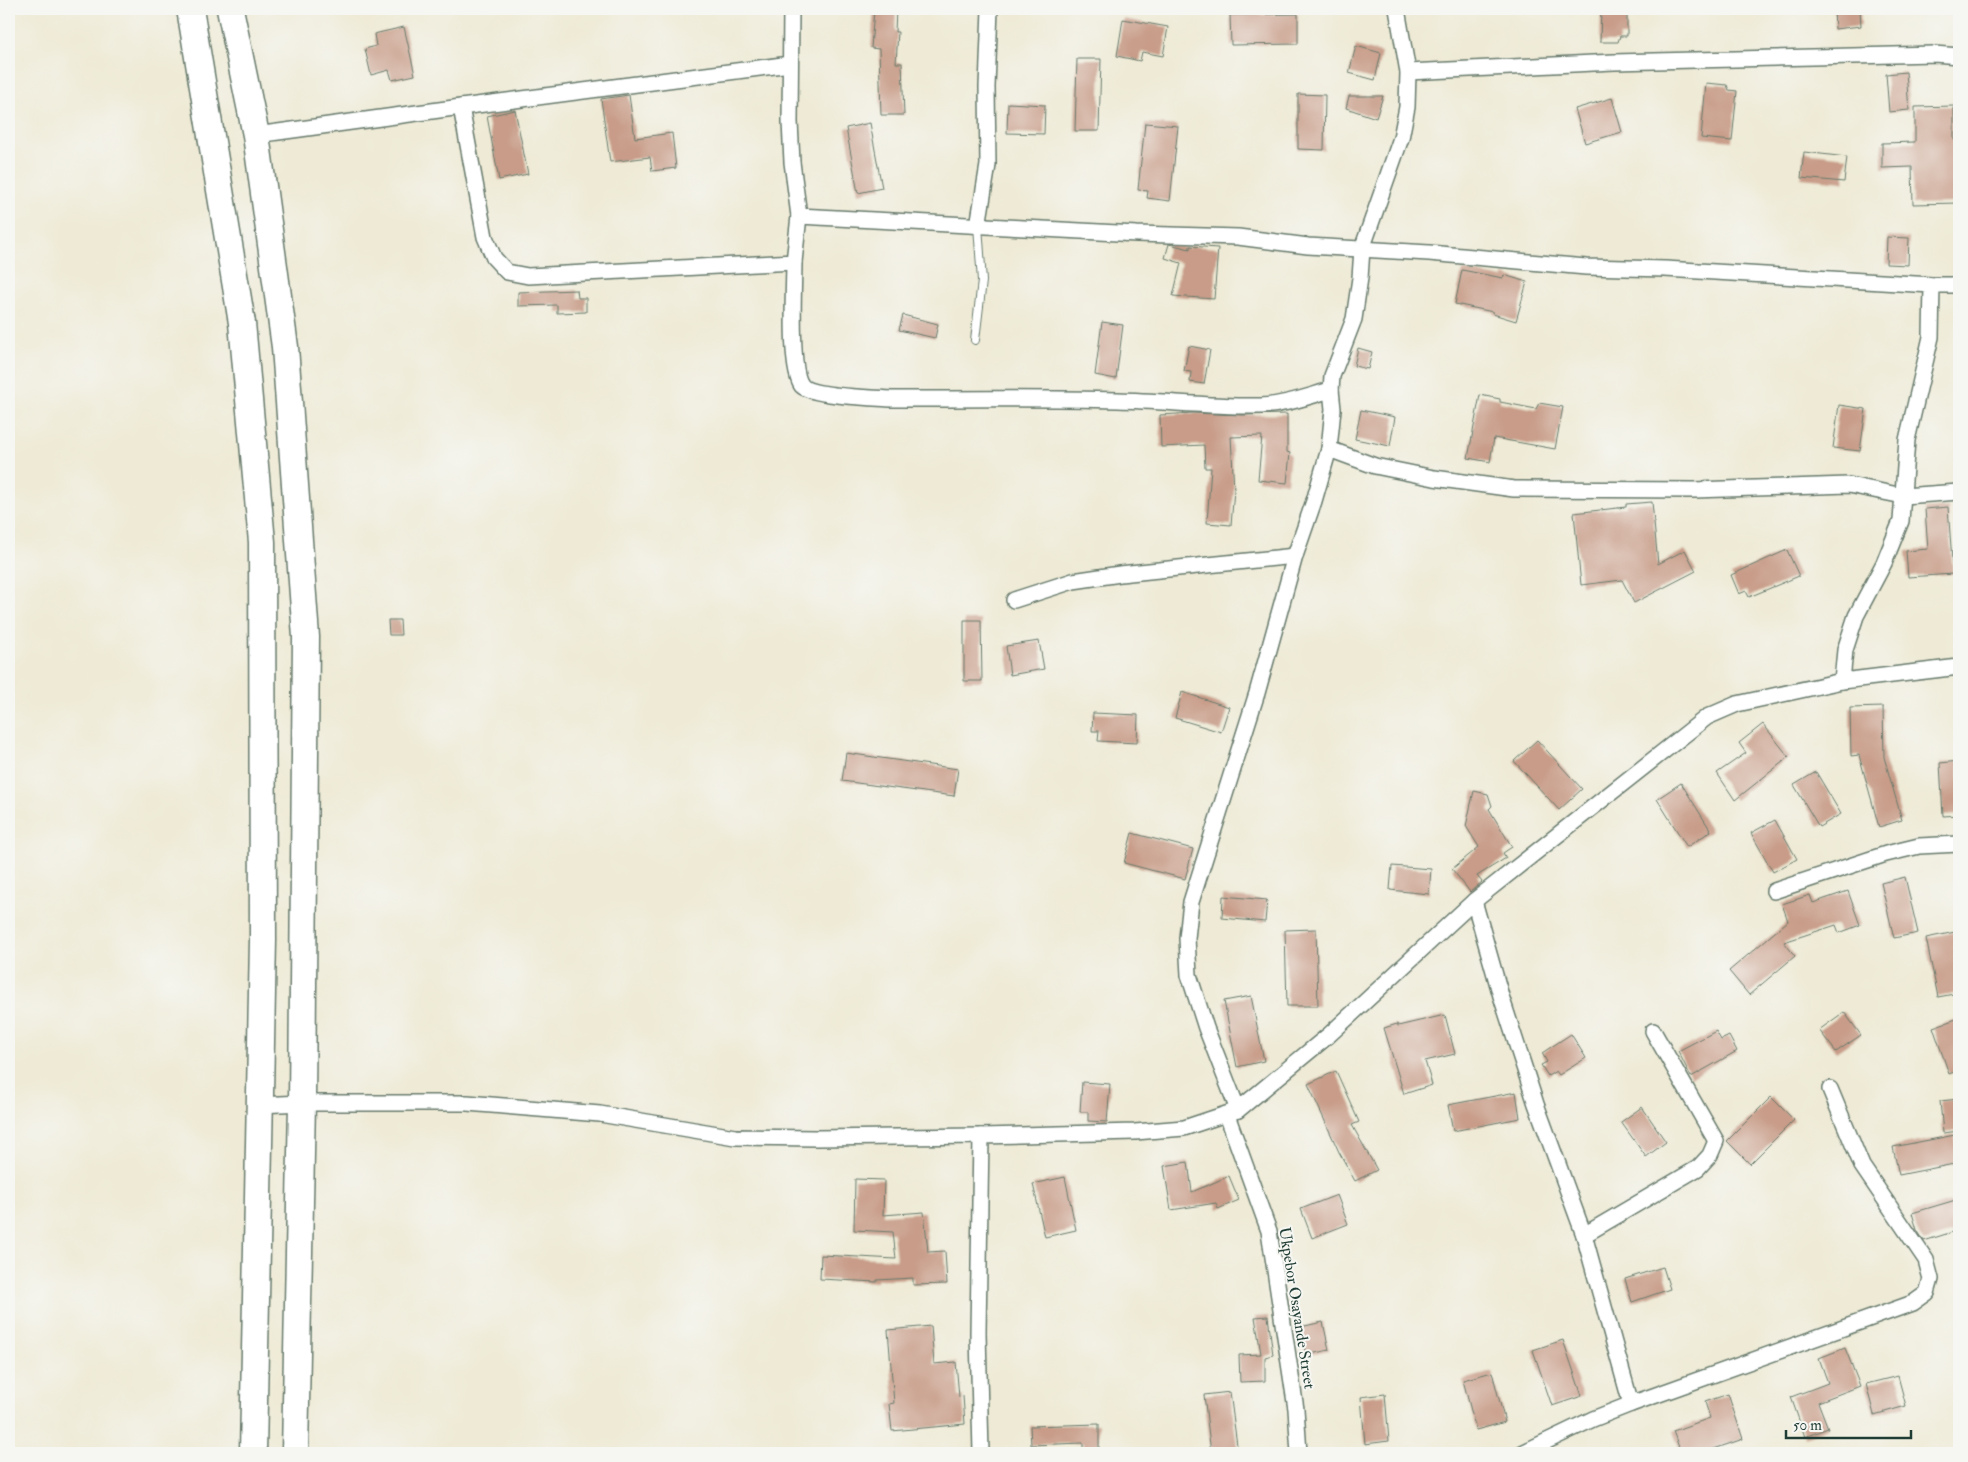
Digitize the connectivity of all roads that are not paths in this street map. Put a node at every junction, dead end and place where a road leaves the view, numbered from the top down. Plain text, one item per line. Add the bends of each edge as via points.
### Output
1 (190, 9) edge
2 (230, 9) edge
3 (790, 9) edge
4 (990, 9) edge
5 (1397, 9) edge
6 (1959, 56) edge
7 (790, 64) junction
8 (1408, 72) junction
9 (461, 108) junction
10 (256, 135) junction
11 (799, 216) junction
12 (978, 226) junction
13 (1362, 249) junction
14 (794, 262) junction
15 (1932, 285) junction
16 (1959, 285) edge
17 (975, 340) dead end
18 (1331, 390) junction
19 (1329, 449) junction
20 (1959, 492) edge
21 (1903, 496) junction
22 (1294, 556) junction
23 (1014, 600) dead end
24 (1959, 666) edge
25 (1842, 681) junction
26 (1959, 844) edge
27 (1774, 891) dead end
28 (1474, 901) junction
29 (1653, 1031) dead end
30 (1830, 1089) dead end
31 (302, 1102) junction
32 (260, 1105) junction
33 (1232, 1112) junction
34 (981, 1136) junction
35 (1584, 1235) junction
36 (1631, 1404) junction
37 (254, 1453) edge
38 (296, 1453) edge
39 (981, 1453) edge
40 (1299, 1453) edge
41 (1522, 1453) edge

1 - 32 highway via 242,323 262,542
2 - 10 highway
3 - 7 street
4 - 12 street via 988,165
5 - 8 street, Ukpebor Osayande Street
6 - 8 street via 1614,62
7 - 9 street
7 - 11 street via 790,138
8 - 13 street, Ukpebor Osayande Street via 1407,107 1401,138
9 - 10 street
9 - 14 street via 485,237 494,258 507,272 528,276
10 - 31 highway via 285,346 306,637
11 - 12 street
11 - 14 street
12 - 13 street via 1238,237
12 - 17 lane via 982,281
13 - 15 street via 1586,267
13 - 18 street, Ukpebor Osayande Street via 1354,319 1337,359
14 - 18 street via 794,358 802,386 814,392 887,398 1117,400 1264,406
15 - 16 street
15 - 21 street via 1931,337 1907,440
18 - 19 street, Ukpebor Osayande Street via 1333,409
19 - 21 street via 1375,466 1514,489 1694,490 1849,485
19 - 22 street, Ukpebor Osayande Street
20 - 21 street
21 - 25 street via 1902,521 1856,616 1845,650
22 - 23 street via 1073,581
22 - 33 street, Ukpebor Osayande Street via 1257,694 1191,902 1186,938 1189,975
24 - 25 street
25 - 28 street via 1737,704 1708,717
26 - 27 street via 1919,846 1894,852
28 - 33 street via 1329,1035
28 - 35 street via 1536,1104
29 - 35 street via 1716,1141 1710,1155 1698,1168
30 - 36 street via 1862,1166 1926,1260 1931,1279 1926,1293 1914,1303
31 - 32 street
31 - 34 street via 467,1103 600,1114 735,1137
31 - 38 highway
32 - 37 highway
33 - 34 street via 1184,1128 1164,1130
33 - 40 street, Ukpebor Osayande Street via 1269,1231 1296,1409
34 - 39 street via 978,1333
35 - 36 street
36 - 41 street

